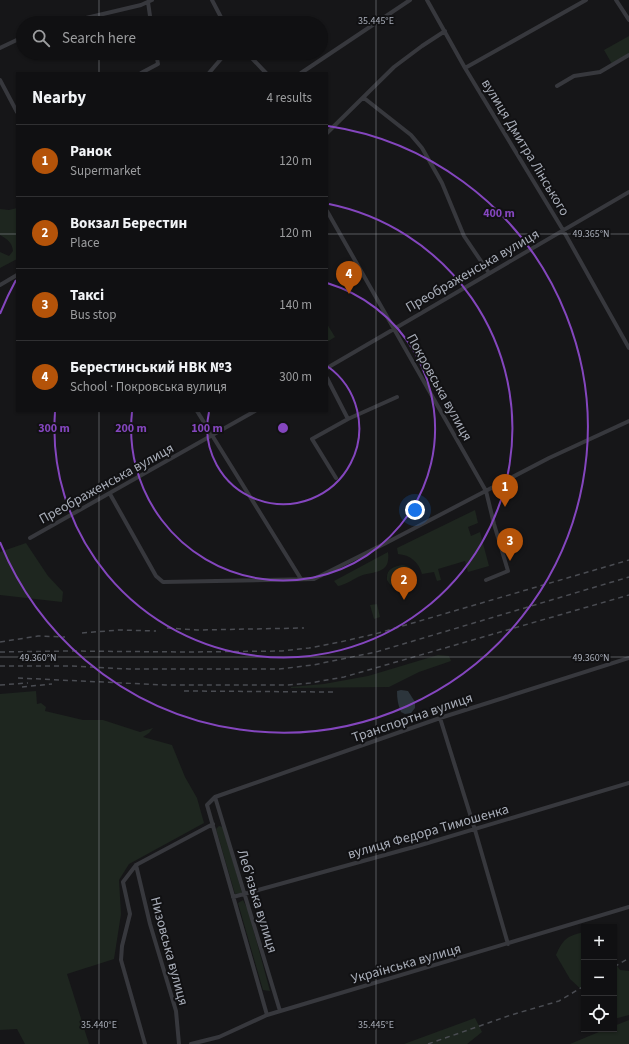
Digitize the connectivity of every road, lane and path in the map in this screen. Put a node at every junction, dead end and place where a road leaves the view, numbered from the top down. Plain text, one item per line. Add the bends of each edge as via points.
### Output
1 (152, 0) edge
2 (212, 0) edge
3 (410, 0) edge
4 (427, 0) edge
5 (586, 0) edge
6 (616, 0) edge
7 (148, 2) junction
8 (93, 16) edge
9 (150, 16) edge
10 (220, 16) edge
11 (629, 20) edge
12 (445, 32) junction
13 (16, 40) edge
14 (0, 48) edge
15 (328, 55) edge
16 (629, 55) edge
17 (157, 60) edge
18 (220, 60) edge
19 (254, 60) edge
20 (320, 60) edge
21 (465, 68) junction
22 (142, 72) edge
23 (210, 72) edge
24 (265, 72) edge
25 (302, 72) edge
26 (0, 80) edge
27 (557, 86) dead end
28 (364, 98) junction
29 (16, 110) edge
30 (328, 132) edge
31 (629, 192) edge
32 (328, 213) edge
33 (563, 230) junction
34 (489, 273) junction
35 (16, 276) edge
36 (0, 284) edge
37 (394, 328) junction
38 (629, 348) edge
39 (328, 367) edge
40 (328, 380) edge
41 (398, 397) dead end
42 (198, 412) edge
43 (253, 412) edge
44 (348, 419) junction
45 (629, 421) edge
46 (212, 436) junction
47 (336, 478) dead end
48 (486, 491) junction
49 (110, 494) junction
50 (30, 538) dead end
51 (301, 579) junction
52 (486, 580) dead end
53 (629, 658) edge
54 (440, 718) junction
55 (629, 783) edge
56 (215, 797) junction
57 (207, 805) joint
58 (213, 824) junction
59 (475, 830) junction
60 (136, 865) junction
61 (245, 894) junction
62 (233, 898) junction
63 (629, 907) edge
64 (508, 944) junction
65 (280, 1011) junction
66 (267, 1015) junction
67 (145, 1044) edge
68 (179, 1044) edge
69 (191, 1044) edge

1 - 7 street
2 - 10 street
3 - 15 street
4 - 12 street, вулиця Дмитра Лінського
5 - 21 street
6 - 11 street
7 - 8 street
7 - 9 street
12 - 21 street, вулиця Дмитра Лінського
12 - 28 street via 394,67
13 - 14 street
16 - 27 street via 600,72 574,76
17 - 22 street via 158,64
18 - 23 street
19 - 24 street
20 - 25 street
21 - 33 street, вулиця Дмитра Лінського
26 - 29 street
28 - 30 street
28 - 34 street via 411,135 422,148 442,183 464,236
31 - 33 street, Преображенська вулиця
32 - 37 street, Покровська вулиця
33 - 34 street, Преображенська вулиця
33 - 38 street, вулиця Дмитра Лінського
34 - 37 street, Преображенська вулиця
35 - 36 street
37 - 39 street, Преображенська вулиця
37 - 48 street, Покровська вулиця
40 - 44 street
41 - 44 street
42 - 46 street
43 - 46 street, Преображенська вулиця
44 - 47 street via 312,439
45 - 48 street
46 - 49 street, Преображенська вулиця
46 - 51 street
48 - 51 street via 314,579
48 - 52 street, Покровська вулиця via 508,571
49 - 50 street, Преображенська вулиця
49 - 51 street via 156,576 163,582
53 - 54 street, Транспортна вулиця
54 - 56 street, Транспортна вулиця
54 - 59 street
55 - 59 street, вулиця Федора Тимошенка
56 - 57 street, Транспортна вулиця
56 - 61 street, Леб'язька вулиця
57 - 58 street, Леб'язька вулиця
58 - 60 street
58 - 62 street, Леб'язька вулиця
59 - 61 street, вулиця Федора Тимошенка
59 - 64 street
60 - 67 street via 123,882 130,914 121,960
60 - 68 street, Низовська вулиця via 150,924 176,1011
61 - 62 street, вулиця Федора Тимошенка
61 - 65 street, Леб'язька вулиця
62 - 66 street, Леб'язька вулиця
63 - 64 street, Українська вулиця
64 - 65 street, Українська вулиця
65 - 66 street, Українська вулиця
66 - 69 street, Українська вулиця via 219,1036

